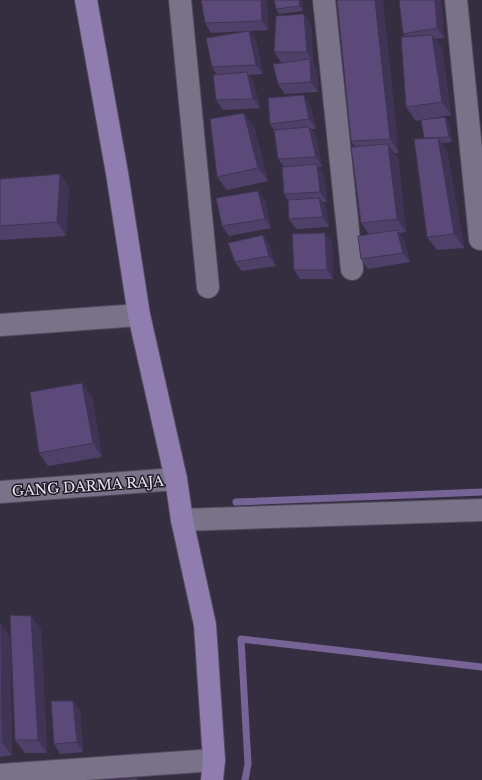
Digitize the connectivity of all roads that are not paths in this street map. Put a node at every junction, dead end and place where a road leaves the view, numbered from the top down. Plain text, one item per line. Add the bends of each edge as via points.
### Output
1 (86, 0) edge
2 (180, 0) edge
3 (324, 0) edge
4 (456, 0) edge
5 (480, 239) dead end
6 (352, 269) dead end
7 (208, 287) dead end
8 (139, 315) junction
9 (0, 325) edge
10 (176, 479) junction
11 (0, 492) edge
12 (482, 510) edge
13 (182, 520) junction
14 (212, 770) edge
15 (0, 775) edge

1 - 8 main road via 118,173
2 - 7 street
3 - 6 street
4 - 5 street
8 - 9 street
8 - 10 main road
10 - 11 street, GANG DARMA RAJA
10 - 13 main road
12 - 13 street
13 - 14 main road via 205,625
14 - 15 street

